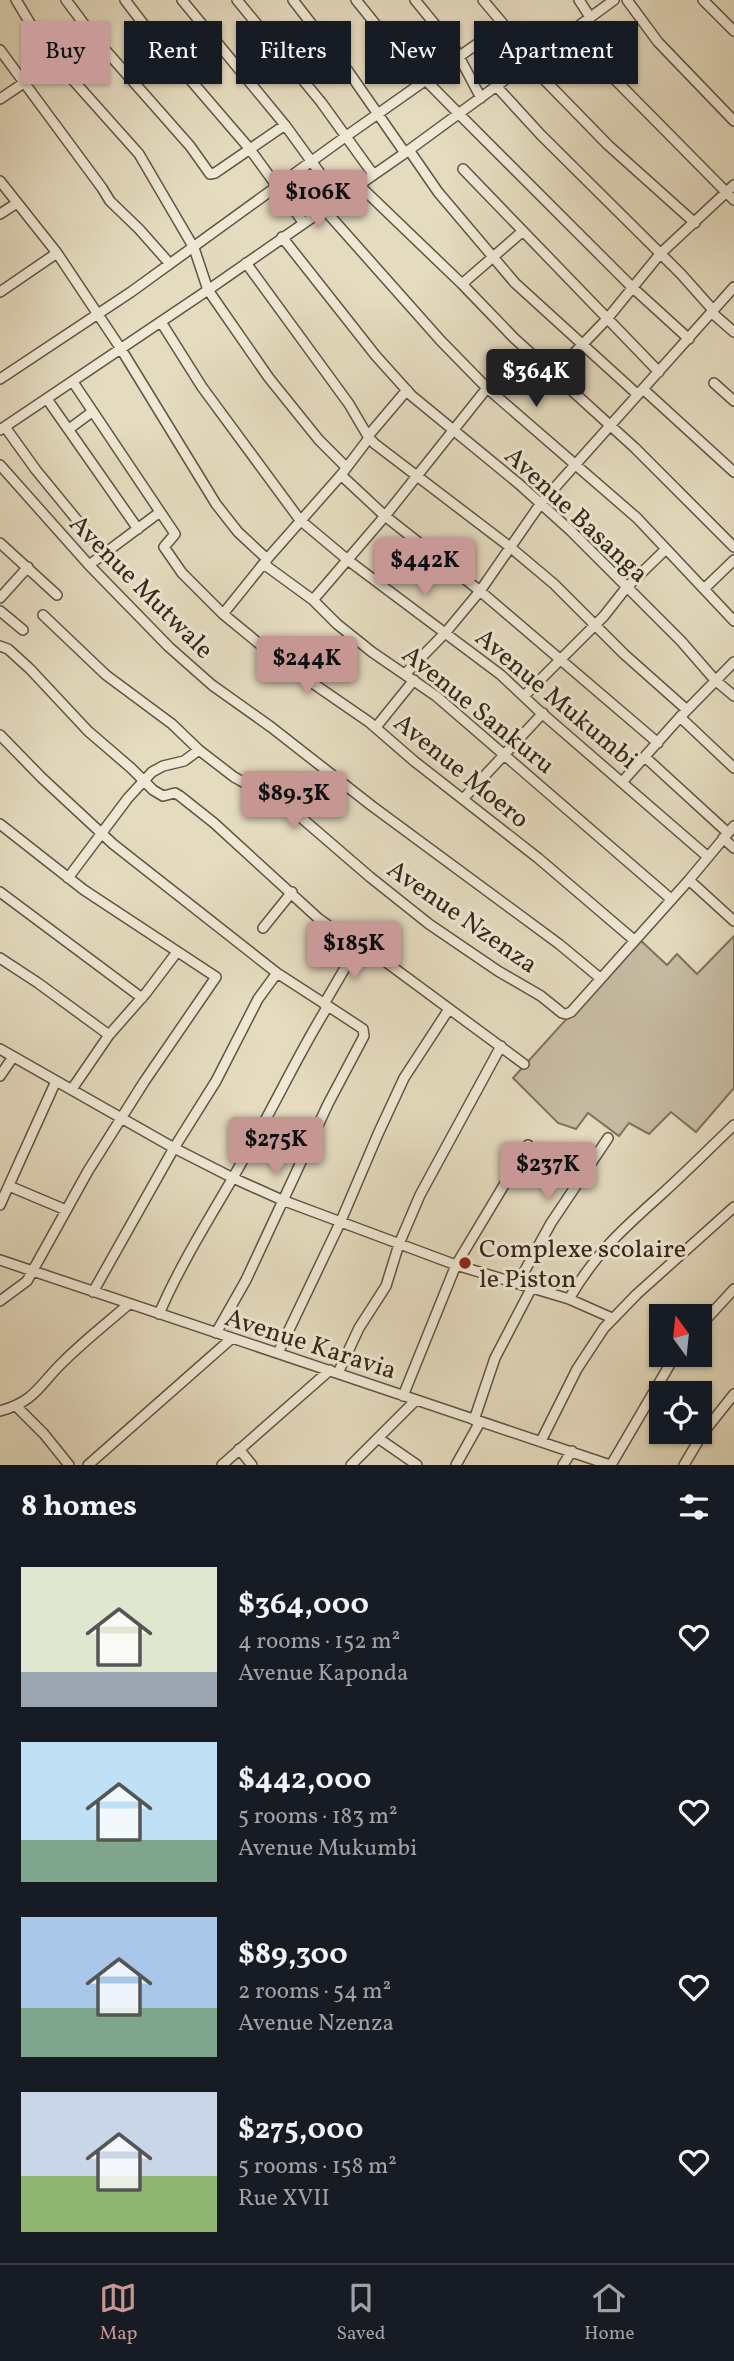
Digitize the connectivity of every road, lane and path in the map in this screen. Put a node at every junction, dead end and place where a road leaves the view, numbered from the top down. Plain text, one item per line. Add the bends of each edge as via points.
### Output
1 (16, 0) edge
2 (66, 0) edge
3 (125, 0) edge
4 (182, 0) edge
5 (237, 0) edge
6 (293, 0) edge
7 (356, 0) edge
8 (415, 0) edge
9 (483, 0) edge
10 (579, 0) edge
11 (614, 0) edge
12 (627, 0) edge
13 (703, 0) edge
14 (590, 18) junction
15 (28, 21) edge
16 (82, 21) edge
17 (373, 21) edge
18 (432, 21) edge
19 (501, 21) edge
20 (586, 21) edge
21 (734, 31) edge
22 (474, 48) edge
23 (0, 50) edge
24 (110, 55) edge
25 (460, 58) joint
26 (21, 80) edge
27 (24, 84) joint
28 (77, 84) edge
29 (422, 84) edge
30 (429, 84) edge
31 (500, 84) edge
32 (548, 84) edge
33 (618, 84) edge
34 (496, 87) junction
35 (481, 98) junction
36 (0, 99) edge
37 (378, 114) junction
38 (459, 114) junction
39 (734, 121) edge
40 (285, 125) junction
41 (345, 137) junction
42 (249, 148) junction
43 (407, 151) junction
44 (311, 162) junction
45 (463, 169) dead end
46 (373, 174) junction
47 (0, 181) edge
48 (359, 185) junction
49 (278, 188) junction
50 (730, 188) edge
51 (338, 198) junction
52 (734, 200) edge
53 (17, 203) junction
54 (323, 208) junction
55 (0, 215) edge
56 (303, 222) junction
57 (695, 223) junction
58 (523, 231) junction
59 (282, 237) junction
60 (194, 248) junction
61 (57, 253) junction
62 (660, 254) junction
63 (493, 256) junction
64 (246, 263) junction
65 (170, 264) junction
66 (462, 284) junction
67 (632, 287) junction
68 (734, 287) edge
69 (208, 290) junction
70 (0, 292) edge
71 (712, 311) junction
72 (96, 313) junction
73 (607, 319) junction
74 (161, 322) junction
75 (734, 332) edge
76 (689, 340) junction
77 (582, 344) junction
78 (121, 349) junction
79 (659, 372) junction
80 (553, 376) junction
81 (0, 379) edge
82 (73, 382) junction
83 (714, 383) dead end
84 (487, 387) junction
85 (407, 390) junction
86 (640, 391) junction
87 (47, 399) junction
88 (734, 401) edge
89 (92, 412) junction
90 (610, 425) junction
91 (3, 429) edge
92 (69, 429) junction
93 (452, 430) junction
94 (368, 437) junction
95 (576, 464) junction
96 (0, 465) edge
97 (344, 471) junction
98 (734, 472) edge
99 (416, 476) junction
100 (541, 503) junction
101 (160, 512) junction
102 (385, 516) junction
103 (300, 520) junction
104 (138, 529) junction
105 (0, 543) edge
106 (510, 547) junction
107 (734, 547) edge
108 (666, 549) junction
109 (104, 553) junction
110 (734, 560) edge
111 (265, 561) junction
112 (349, 561) junction
113 (89, 565) junction
114 (28, 567) junction
115 (626, 588) junction
116 (705, 588) junction
117 (480, 591) junction
118 (57, 595) dead end
119 (0, 598) edge
120 (313, 600) junction
121 (0, 611) edge
122 (223, 614) junction
123 (43, 615) dead end
124 (734, 621) edge
125 (596, 625) junction
126 (23, 630) dead end
127 (446, 632) junction
128 (0, 646) edge
129 (561, 660) junction
130 (734, 662) edge
131 (410, 677) junction
132 (715, 680) junction
133 (524, 696) junction
134 (734, 696) edge
135 (542, 713) junction
136 (683, 714) junction
137 (376, 727) junction
138 (0, 735) edge
139 (658, 743) junction
140 (199, 750) junction
141 (505, 754) junction
142 (645, 757) junction
143 (734, 768) edge
144 (144, 781) junction
145 (623, 781) junction
146 (463, 799) junction
147 (0, 824) edge
148 (102, 832) junction
149 (728, 832) edge
150 (734, 848) edge
151 (708, 857) junction
152 (68, 878) junction
153 (689, 880) junction
154 (0, 892) edge
155 (292, 892) junction
156 (671, 899) junction
157 (734, 921) edge
158 (263, 928) dead end
159 (634, 940) junction
160 (359, 944) junction
161 (177, 952) junction
162 (0, 958) edge
163 (278, 973) junction
164 (600, 978) junction
165 (142, 998) junction
166 (326, 1005) junction
167 (449, 1009) junction
168 (109, 1035) junction
169 (501, 1046) junction
170 (0, 1049) edge
171 (13, 1058) junction
172 (524, 1064) dead end
173 (0, 1076) edge
174 (56, 1081) junction
175 (72, 1089) junction
176 (122, 1118) junction
177 (734, 1125) edge
178 (608, 1138) dead end
179 (528, 1146) dead end
180 (174, 1148) junction
181 (233, 1178) junction
182 (9, 1186) junction
183 (282, 1200) junction
184 (0, 1205) edge
185 (734, 1207) edge
186 (66, 1210) junction
187 (340, 1223) junction
188 (399, 1244) junction
189 (0, 1260) edge
190 (456, 1265) junction
191 (33, 1271) junction
192 (518, 1283) junction
193 (531, 1289) junction
194 (734, 1289) edge
195 (93, 1292) junction
196 (569, 1299) junction
197 (0, 1301) edge
198 (130, 1304) junction
199 (712, 1313) edge
200 (159, 1314) junction
201 (612, 1318) junction
202 (216, 1333) junction
203 (232, 1338) junction
204 (278, 1353) junction
205 (668, 1367) edge
206 (334, 1371) junction
207 (734, 1394) edge
208 (403, 1395) junction
209 (416, 1399) junction
210 (16, 1406) junction
211 (0, 1411) edge
212 (477, 1421) junction
213 (378, 1438) junction
214 (541, 1441) junction
215 (239, 1449) junction
216 (572, 1451) junction
217 (69, 1465) edge
218 (88, 1465) edge
219 (222, 1465) edge
220 (252, 1465) edge
221 (351, 1465) edge
222 (417, 1465) edge
223 (456, 1465) edge
224 (563, 1465) edge
225 (610, 1465) edge
226 (684, 1465) edge

1 - 15 street
2 - 16 street
3 - 42 street
4 - 40 street
5 - 41 street
6 - 37 street
7 - 17 street
8 - 18 street
9 - 19 street
10 - 14 street
11 - 14 street
12 - 39 street via 659,42
13 - 21 street
14 - 20 street
22 - 25 street
23 - 26 street
24 - 42 street via 209,173
25 - 35 street
27 - 36 street
27 - 65 street via 110,201
28 - 60 street via 139,154
29 - 37 street
30 - 38 street
31 - 34 street
32 - 57 street
33 - 50 street
34 - 35 street
34 - 62 street
35 - 38 street
37 - 41 street
37 - 43 street
38 - 43 street
38 - 67 street
40 - 42 street
40 - 44 street
41 - 44 street
41 - 46 street
42 - 49 street
43 - 46 street
43 - 63 street
44 - 49 street
44 - 51 street
45 - 58 street
46 - 48 street
47 - 53 street, Avenue Sankuru
48 - 51 street
48 - 66 street
49 - 56 street
49 - 60 street
50 - 52 street
50 - 57 street
51 - 54 street
53 - 55 street
53 - 61 street, Avenue Sankuru
54 - 56 street
54 - 84 street
56 - 59 street
57 - 62 street
58 - 63 street
58 - 73 street
59 - 64 street
59 - 85 street, Avenue Basanga
60 - 65 street
60 - 69 street
61 - 70 street
61 - 72 street, Avenue Sankuru
62 - 67 street
62 - 71 street
63 - 66 street
63 - 77 street via 522,290
64 - 69 street
64 - 94 street
65 - 72 street
66 - 80 street
67 - 73 street
67 - 76 street
68 - 71 street
69 - 74 street
69 - 97 street via 269,378
71 - 75 street
71 - 76 street
72 - 78 street, Avenue Sankuru
72 - 81 street
73 - 77 street
73 - 79 street
74 - 78 street
74 - 103 street, Avenue Mukumbi via 202,387
76 - 79 street
77 - 80 street
77 - 86 street
78 - 82 street
78 - 111 street, Avenue Sankuru via 216,504
79 - 86 street
80 - 90 street
82 - 87 street
82 - 89 street, Avenue Moero
83 - 88 street
84 - 93 street
84 - 95 street
85 - 93 street, Avenue Basanga
85 - 94 street
86 - 90 street
86 - 98 street
87 - 91 street
87 - 92 street
89 - 92 street
89 - 101 street, Avenue Moero
90 - 95 street
90 - 107 street
91 - 109 street
92 - 104 street
93 - 99 street
93 - 100 street, Avenue Basanga
94 - 97 street
94 - 99 street
95 - 100 street
95 - 108 street
96 - 113 street, Avenue Mutwale
97 - 102 street
97 - 103 street
99 - 102 street
99 - 106 street
100 - 106 street
100 - 115 street, Avenue Basanga
101 - 104 street
101 - 122 street, Avenue Moero via 176,534 164,547 182,573
102 - 112 street
102 - 117 street
103 - 111 street
103 - 112 street, Avenue Mukumbi
104 - 109 street
105 - 114 street
106 - 117 street
106 - 125 street
108 - 115 street
108 - 116 street
109 - 113 street
110 - 116 street
111 - 120 street, Avenue Sankuru
111 - 122 street
112 - 120 street
112 - 127 street, Avenue Mukumbi
113 - 164 street, Avenue Mutwale via 212,685
114 - 118 street
114 - 119 street
115 - 125 street
115 - 132 street, Avenue Basanga
116 - 124 street
117 - 127 street
117 - 129 street
120 - 131 street, Avenue Sankuru via 372,652
121 - 126 street
122 - 137 street, Avenue Moero via 279,660
123 - 140 street, Avenue Nzenza via 106,675
125 - 129 street
125 - 136 street
127 - 131 street
127 - 133 street, Avenue Mukumbi
128 - 144 street via 30,669 88,731
129 - 133 street
129 - 139 street
130 - 132 street
131 - 137 street
131 - 141 street, Avenue Sankuru
132 - 134 street, Avenue Basanga
132 - 136 street
133 - 135 street, Avenue Mukumbi
135 - 141 street
135 - 145 street, Avenue Mukumbi
136 - 139 street
136 - 143 street
137 - 146 street, Avenue Moero
138 - 148 street
139 - 142 street
140 - 144 street via 184,761 159,767
140 - 164 street, Avenue Nzenza via 234,777 276,796 429,924 566,1014
141 - 146 street
141 - 156 street, Avenue Sankuru
142 - 145 street
142 - 149 street
144 - 148 street
144 - 155 street via 158,794 180,796
145 - 151 street, Avenue Mukumbi
146 - 159 street, Avenue Moero
147 - 152 street
148 - 152 street
148 - 163 street
149 - 150 street
149 - 151 street
151 - 153 street
152 - 161 street
153 - 156 street
153 - 157 street
154 - 165 street
155 - 158 street
155 - 160 street via 319,919
156 - 159 street
159 - 164 street
160 - 166 street
160 - 167 street
161 - 165 street
161 - 176 street via 216,978
162 - 168 street
163 - 166 street
163 - 180 street via 258,999 216,1082
165 - 168 street
166 - 181 street
166 - 183 street via 363,1029 364,1036
167 - 169 street
167 - 187 street via 404,1078
168 - 175 street
169 - 172 street
169 - 188 street via 420,1195
170 - 171 street
171 - 173 street
171 - 174 street
174 - 175 street
174 - 182 street
175 - 176 street
176 - 180 street
176 - 186 street
177 - 196 street via 617,1234 589,1266
178 - 192 street via 551,1223
179 - 190 street
180 - 181 street
180 - 195 street
181 - 183 street
181 - 200 street via 184,1259
182 - 184 street
182 - 186 street
183 - 187 street
183 - 202 street
185 - 201 street
186 - 191 street
187 - 188 street
187 - 204 street
188 - 190 street
188 - 206 street via 386,1286
189 - 191 street, Avenue Karavia
190 - 192 street
190 - 208 street
191 - 195 street, Avenue Karavia
191 - 197 street
192 - 193 street
193 - 196 street
193 - 212 street via 495,1358
194 - 199 street
195 - 198 street, Avenue Karavia
196 - 201 street
198 - 200 street, Avenue Karavia
198 - 210 street
200 - 202 street, Avenue Karavia
201 - 214 street via 577,1369
202 - 203 street, Avenue Karavia
203 - 204 street, Avenue Karavia
203 - 218 street
204 - 206 street, Avenue Karavia
205 - 225 street
206 - 208 street, Avenue Karavia
206 - 215 street
207 - 226 street
208 - 209 street, Avenue Karavia
209 - 212 street, Avenue Karavia
209 - 213 street
210 - 211 street
210 - 217 street
212 - 214 street, Avenue Karavia
212 - 223 street
213 - 221 street
213 - 222 street
214 - 216 street, Avenue Karavia
215 - 219 street
215 - 220 street
216 - 224 street
216 - 225 street, Avenue Karavia

